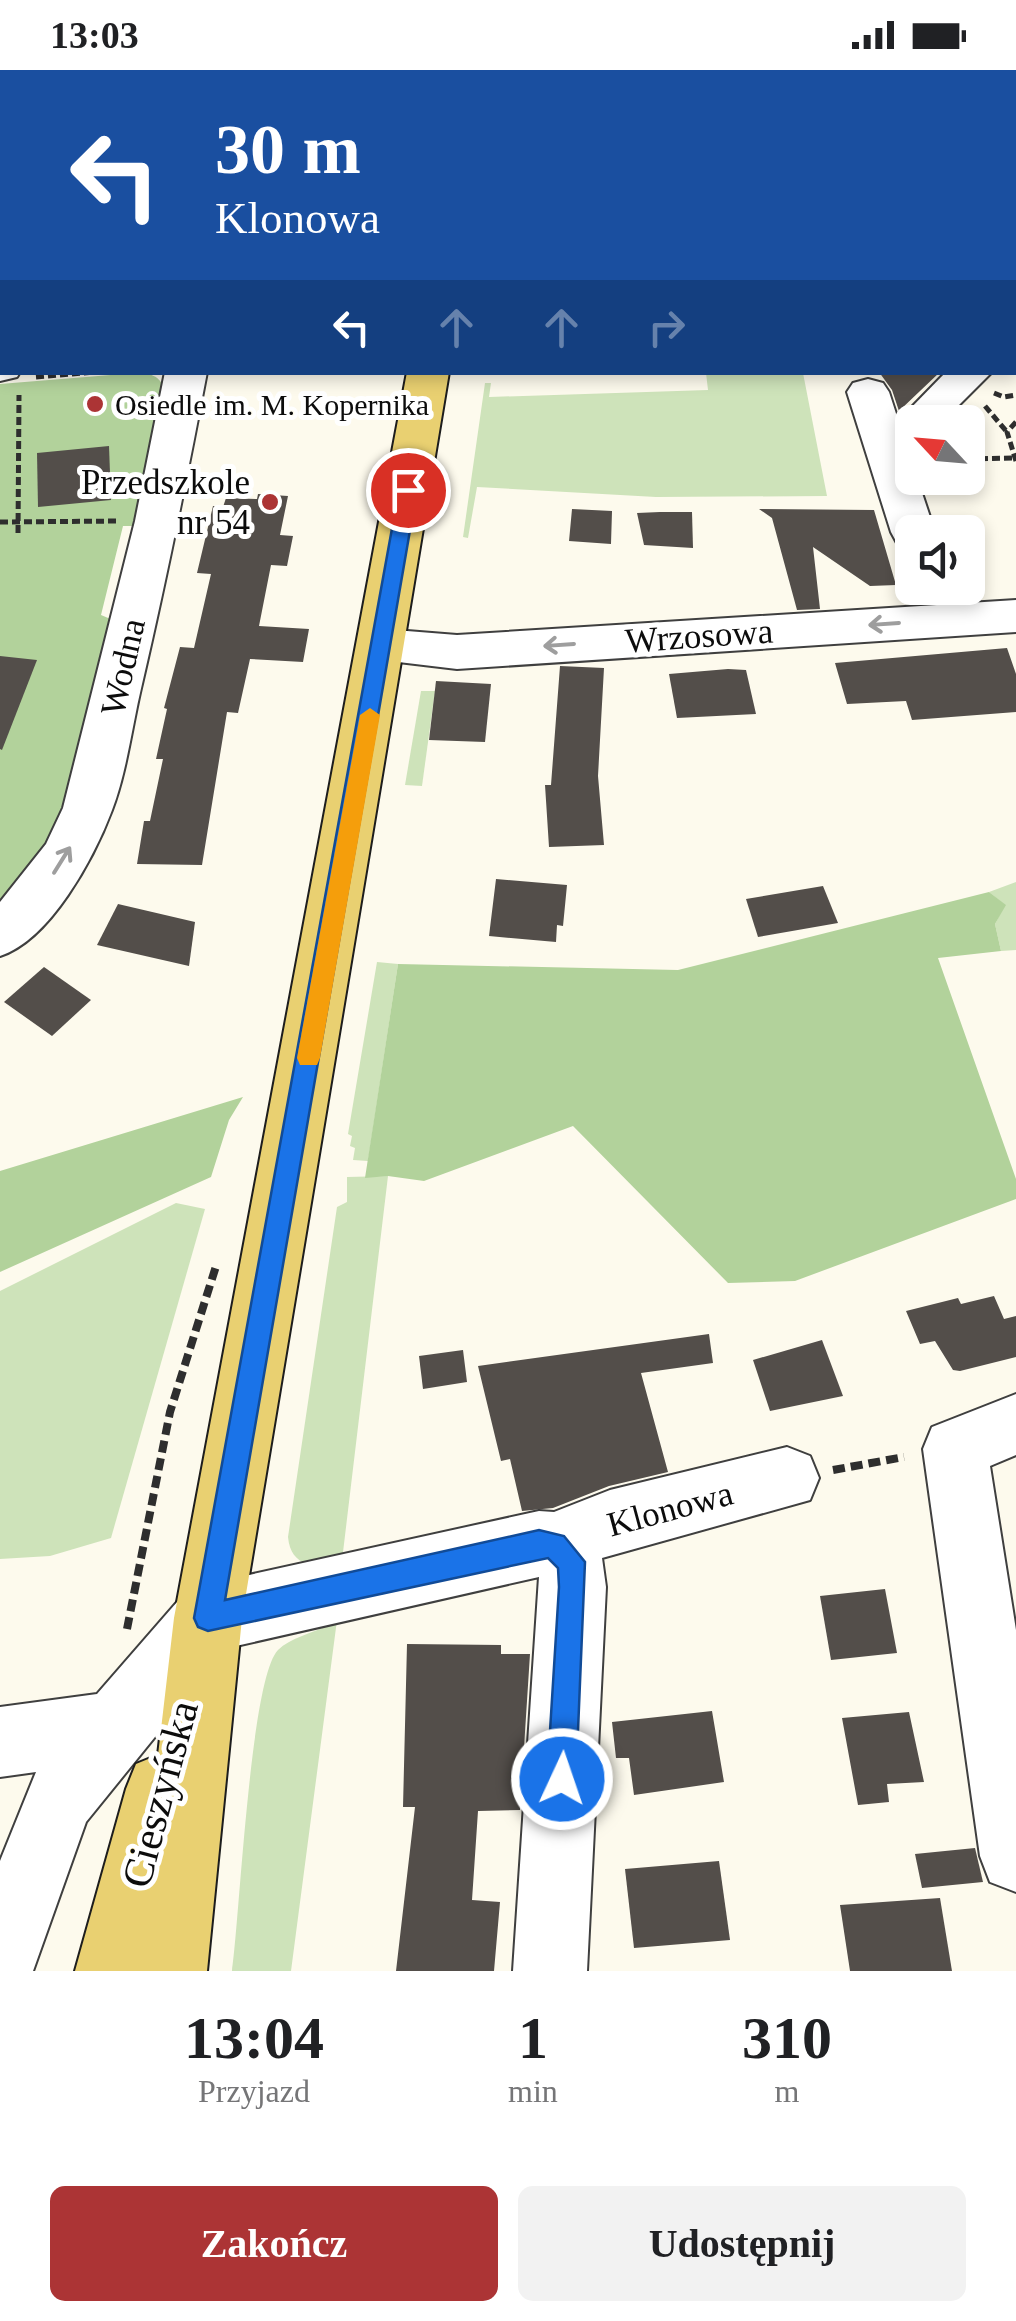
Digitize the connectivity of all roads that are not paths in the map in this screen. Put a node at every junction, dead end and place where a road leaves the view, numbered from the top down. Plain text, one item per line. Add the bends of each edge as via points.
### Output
1 (185, 375) edge
2 (427, 375) edge
3 (969, 375) edge
4 (868, 392) dead end
5 (936, 405) edge
6 (908, 515) edge
7 (925, 605) edge
8 (942, 605) edge
9 (1016, 616) edge
10 (382, 646) junction
11 (0, 934) edge
12 (1016, 1424) edge
13 (787, 1478) road end
14 (554, 1545) junction
15 (208, 1618) junction
16 (115, 1727) junction
17 (0, 1742) edge
18 (1016, 1856) edge
19 (0, 1962) edge
20 (112, 1971) edge
21 (170, 1971) edge
22 (550, 1971) edge

11 -> 1 street, Wodna via 27,910 66,855 88,808
2 - 10 main road, Cieszyńska
3 - 5 street
4 - 6 street
7 -> 10 street, Wrzosowa via 458,652
8 - 9 street, Wrzosowa
10 - 15 main road, Cieszyńska
12 - 18 street via 955,1448
13 - 14 street, Klonowa via 610,1522
14 - 15 street, Klonowa
14 - 22 street via 571,1562 573,1587
15 - 16 street
15 - 20 main road, Cieszyńska
15 - 21 main road, Cieszyńska
16 - 17 street
16 - 19 street via 58,1801

